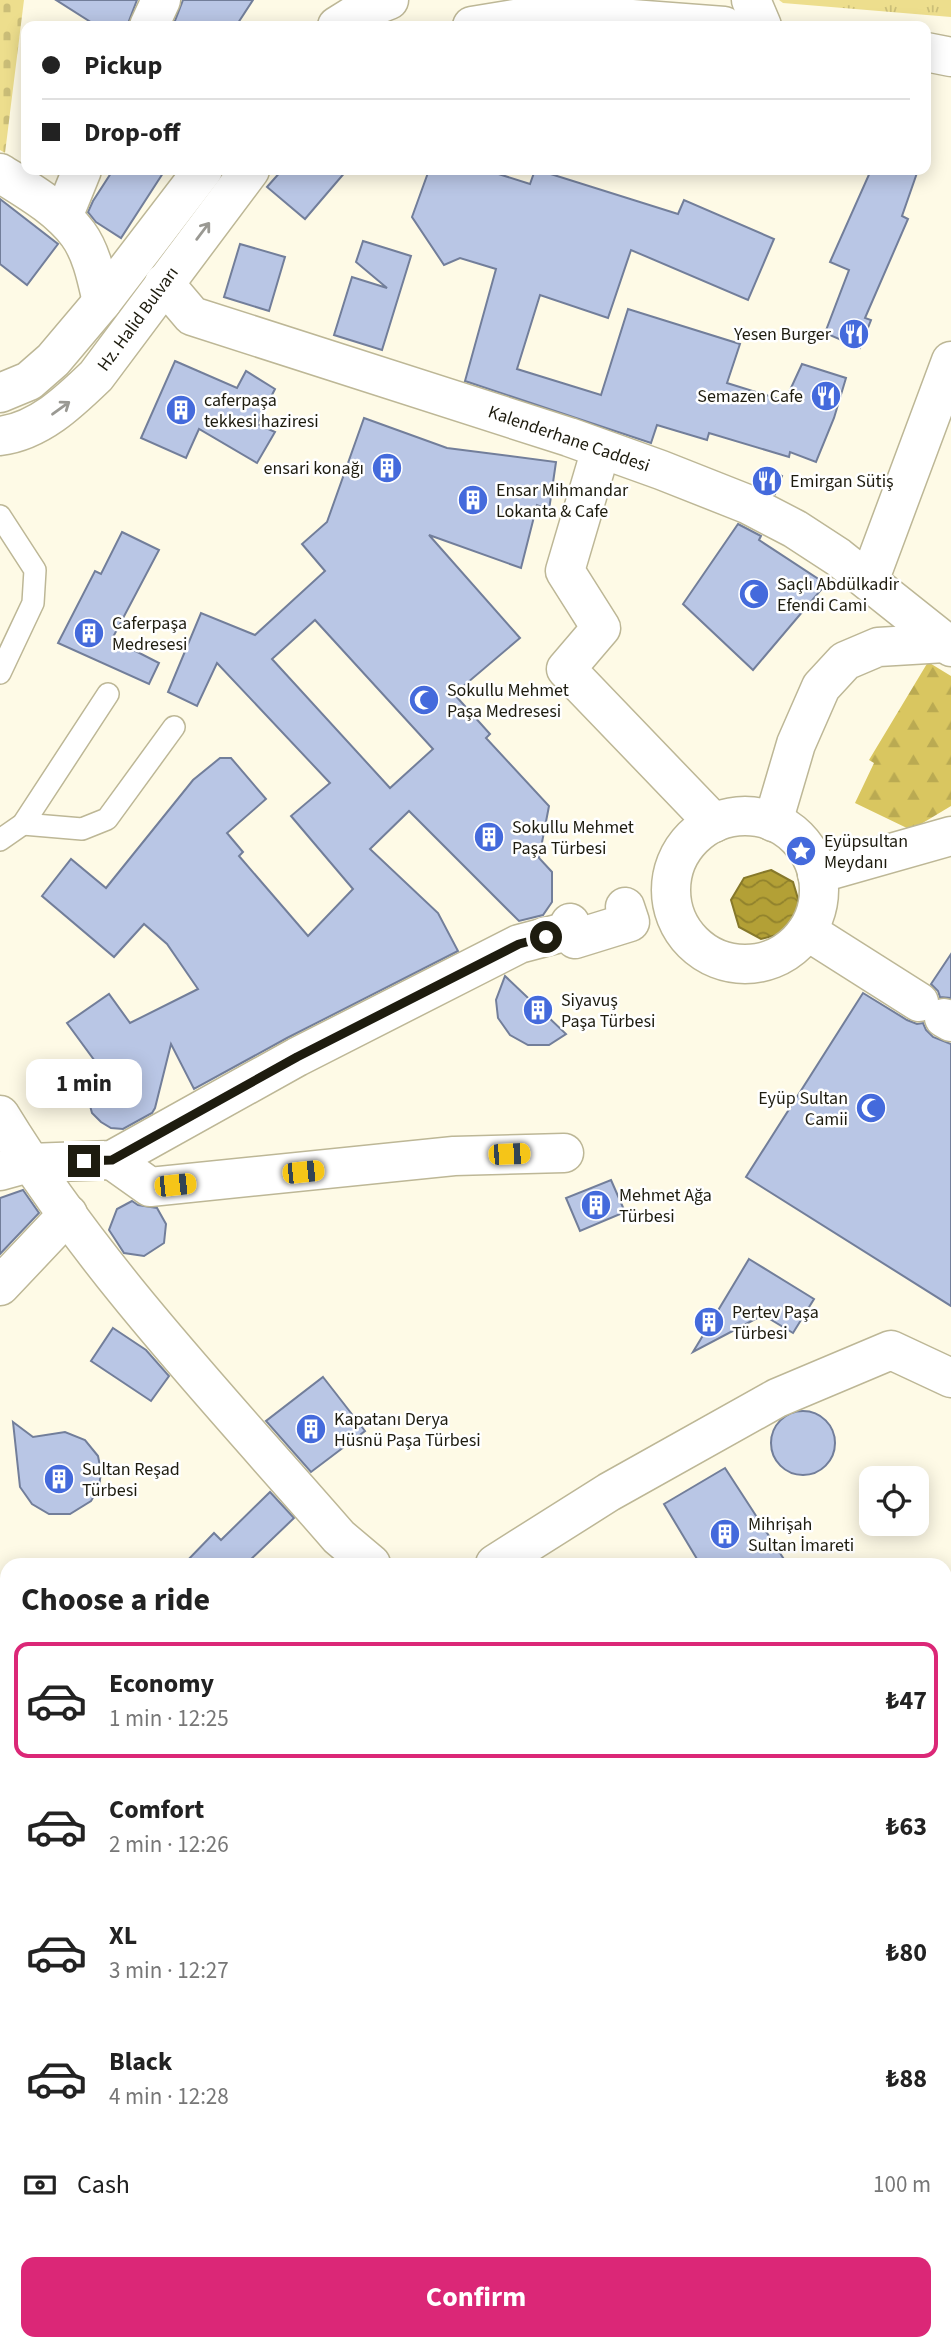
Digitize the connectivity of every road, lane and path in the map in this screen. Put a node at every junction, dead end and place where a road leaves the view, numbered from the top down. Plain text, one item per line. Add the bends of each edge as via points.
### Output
1 (162, 0) edge
2 (389, 0) edge
3 (751, 0) edge
4 (152, 21) edge
5 (345, 21) edge
6 (502, 21) edge
7 (652, 21) edge
8 (760, 21) edge
9 (931, 53) edge
10 (951, 57) edge
11 (0, 173) edge
12 (80, 175) edge
13 (199, 175) edge
14 (246, 175) edge
15 (63, 217) junction
16 (164, 283) junction
17 (102, 302) junction
18 (951, 361) edge
19 (0, 393) edge
20 (0, 436) edge
21 (601, 449) junction
22 (0, 516) edge
23 (869, 581) junction
24 (948, 645) edge
25 (0, 673) edge
26 (108, 694) dead end
27 (174, 727) dead end
28 (773, 822) junction
29 (714, 823) junction
30 (23, 824) junction
31 (951, 836) edge
32 (0, 840) edge
33 (817, 874) junction
34 (671, 903) junction
35 (807, 931) junction
36 (938, 1014) edge
37 (0, 1115) edge
38 (564, 1153) dead end
39 (112, 1160) junction
40 (15, 1167) edge
41 (68, 1214) junction
42 (0, 1286) edge
43 (951, 1378) edge
44 (364, 1558) edge
45 (504, 1558) edge

1 - 4 street
2 - 5 street
3 - 8 street
6 - 7 street via 533,16
9 - 10 street
11 - 15 street
12 - 15 street
13 - 17 street
16 -> 14 street, Hz. Halid Bulvarı
15 - 17 street via 86,248
20 -> 16 street, Hz. Halid Bulvarı via 38,423 66,405 96,376
16 - 21 street, Kalenderhane Caddesi via 192,316
17 - 19 street via 29,382
18 - 23 street
21 - 23 street, Kalenderhane Caddesi via 747,504 796,529
21 - 29 street via 565,571 601,628 566,669
22 - 25 lane via 35,570 33,603
23 - 24 street, Kalenderhane Caddesi
24 - 28 street via 878,647 845,661 821,687 796,744
26 - 30 lane
27 - 30 lane via 107,819 82,829
28 - 29 street via 737,816
28 - 33 street via 801,841
29 - 34 street via 694,836 680,855 671,878
30 - 32 lane
31 - 33 street
33 - 35 street via 817,909
34 - 35 street via 680,927 696,946 718,959 742,964 767,961 790,950
34 - 39 street via 626,911 630,922 519,944 297,1057
35 - 36 street
37 - 40 street
38 - 39 street via 454,1156 149,1187
39 - 40 street
40 - 41 street
41 - 42 street
41 - 44 street via 130,1296 339,1537
43 - 45 street via 891,1350 777,1398 609,1492

